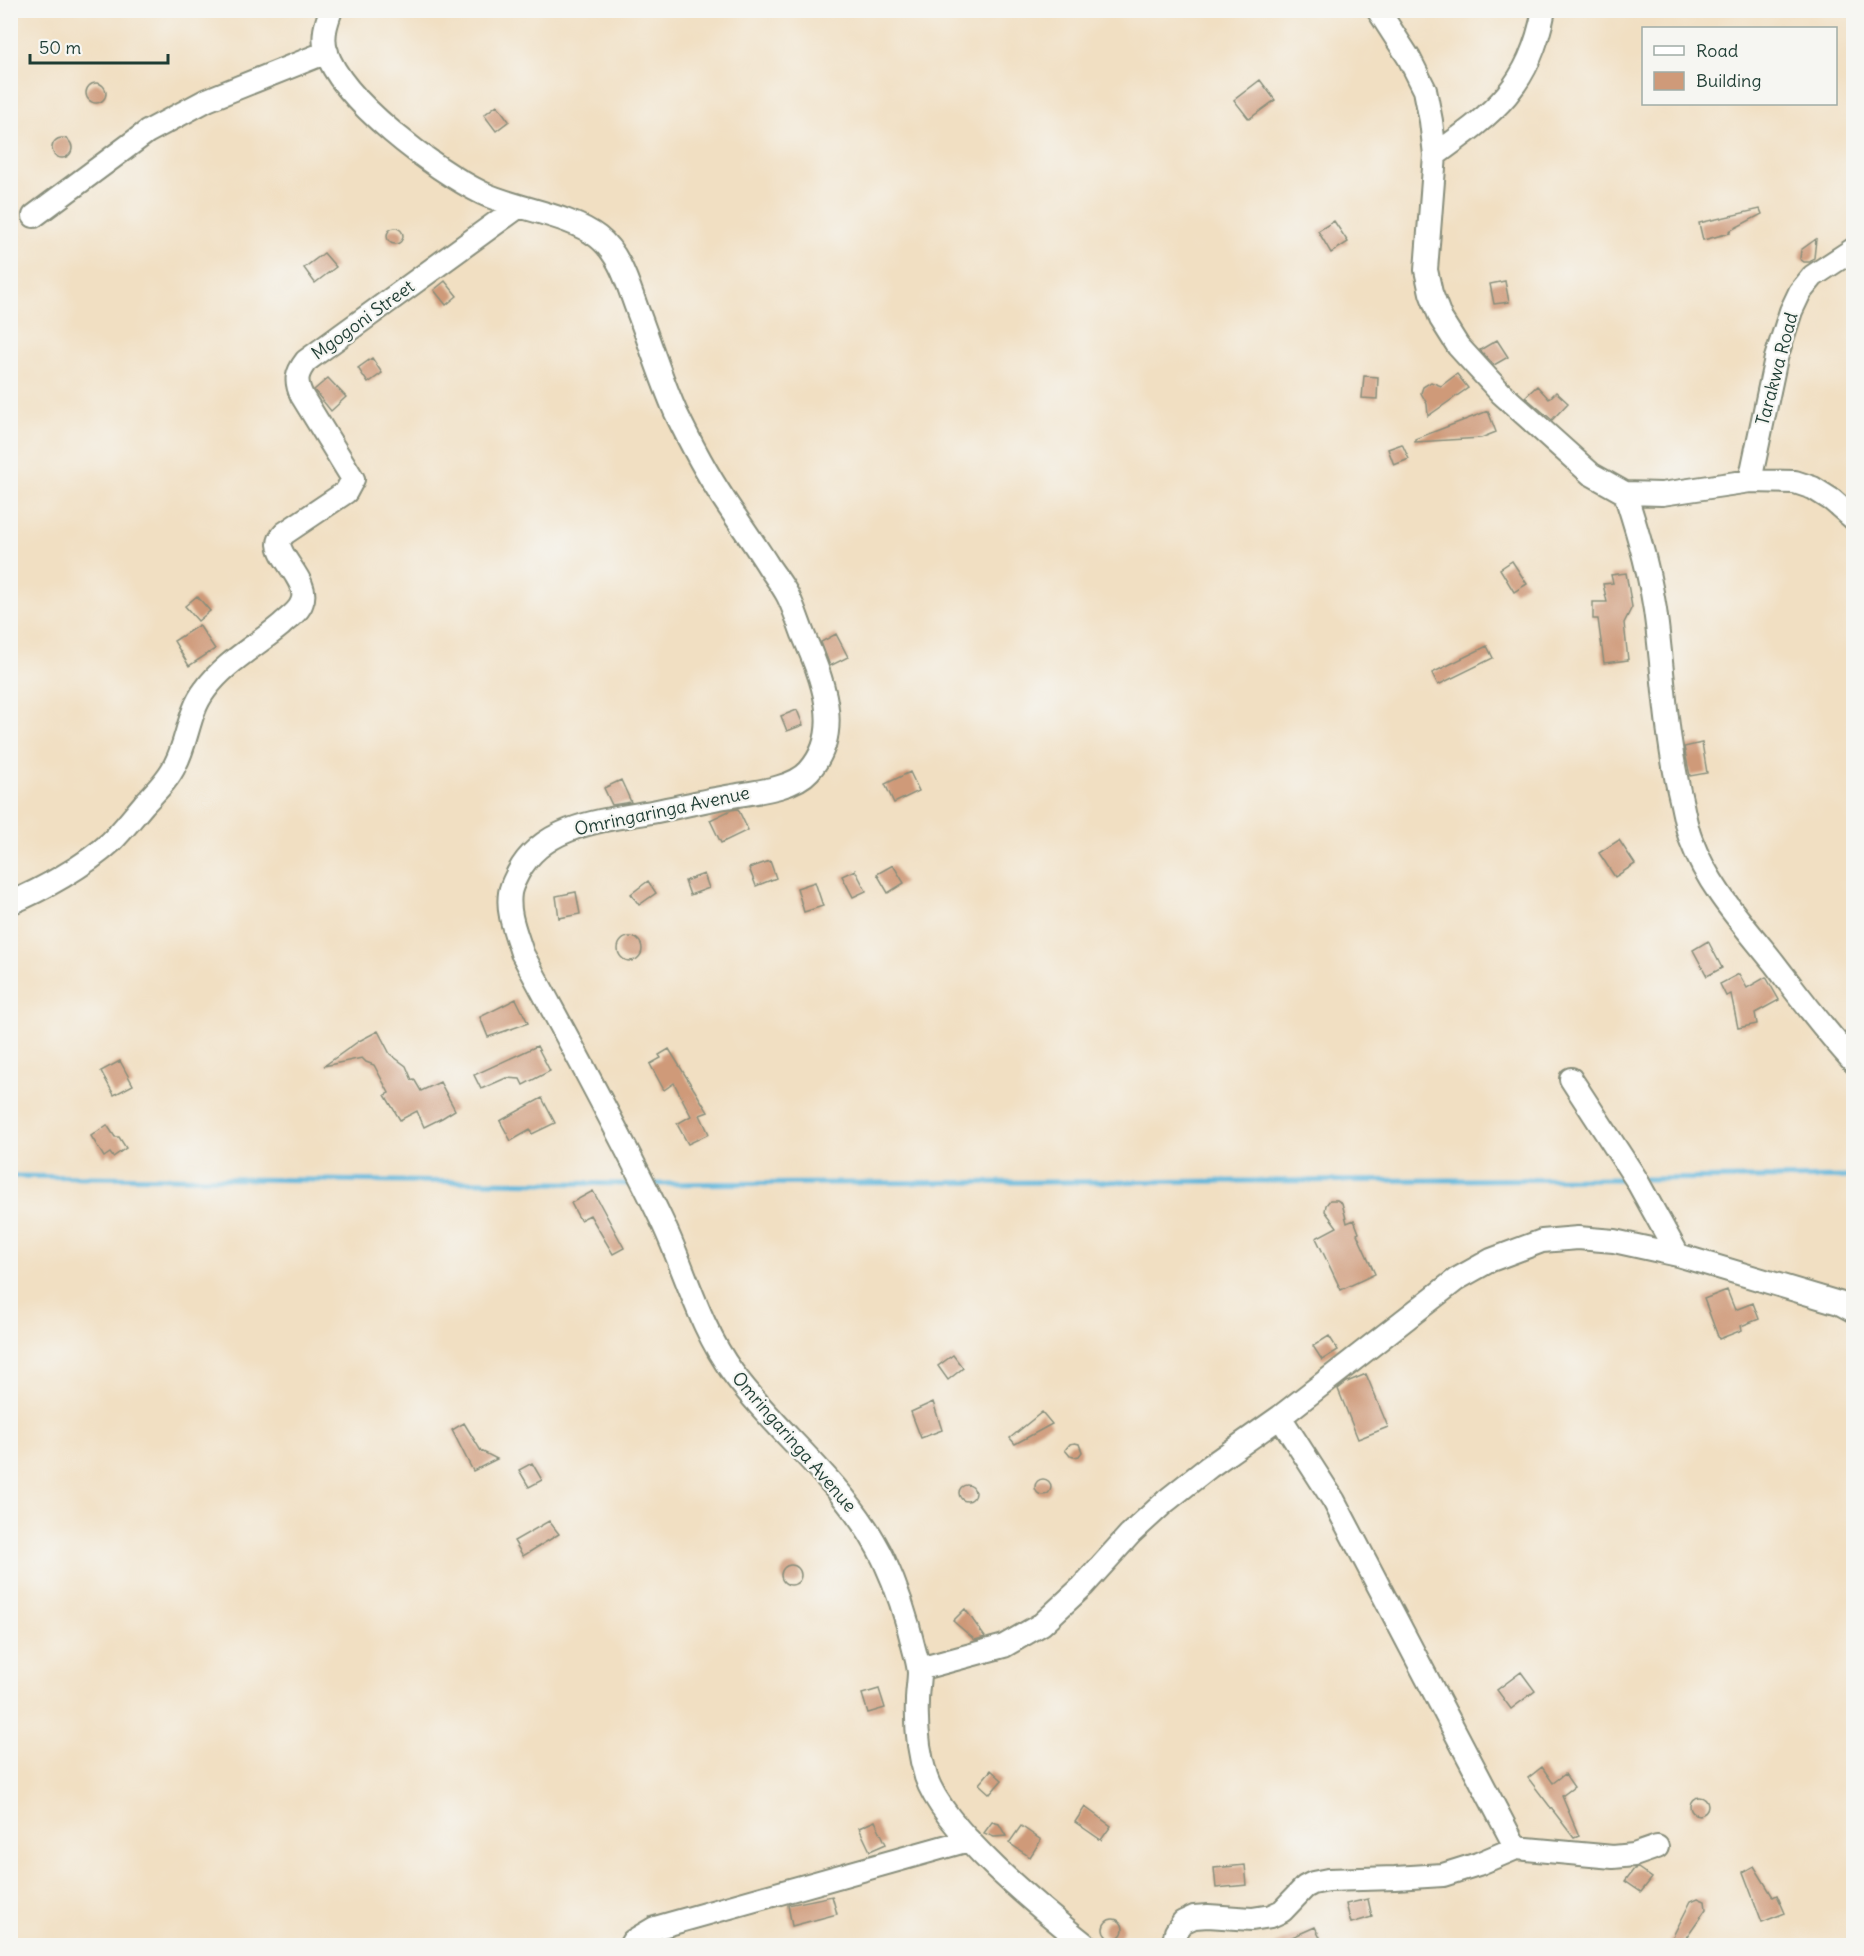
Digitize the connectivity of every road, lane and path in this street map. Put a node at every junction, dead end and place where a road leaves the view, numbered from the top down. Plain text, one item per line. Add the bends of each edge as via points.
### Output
1 (331, 10) edge
2 (1378, 10) edge
3 (1544, 10) edge
4 (327, 52) junction
5 (1435, 155) junction
6 (518, 207) junction
7 (33, 216) dead end
8 (1854, 249) edge
9 (1750, 481) junction
10 (1626, 493) junction
11 (1854, 519) edge
12 (10, 903) edge
13 (1854, 1062) edge
14 (1571, 1079) dead end
15 (1678, 1255) junction
16 (1854, 1311) edge
17 (1280, 1417) junction
18 (919, 1669) junction
19 (969, 1840) junction
20 (1657, 1847) dead end
21 (1516, 1848) junction
22 (630, 1946) edge
23 (1087, 1946) edge
24 (1173, 1946) edge

1 - 4 street, Omringaringa Avenue via 324,39
2 - 5 street via 1425,90
3 - 5 street via 1525,70 1506,97 1478,124
4 - 6 street, Omringaringa Avenue via 349,88 404,141 445,172
4 - 7 street via 207,100 147,132
5 - 10 street via 1426,270 1441,319 1458,346 1501,393 1591,474
6 - 12 street, Mgogoni Street via 306,361 298,371 296,383 302,396 353,479 346,492 280,538 281,549 304,594 303,602 206,689 196,704 176,765 111,842 84,864
6 - 18 street, Omringaringa Avenue via 581,227 599,237 614,254 675,411 701,462 787,594 826,697 828,731 816,762 796,781 763,791 592,822 557,835 530,853 519,871 510,891 510,917 522,953 667,1232 707,1329 732,1372 860,1518 884,1559 908,1623
8 - 9 street, Tarakwa Road via 1813,276 1791,311 1776,358
9 - 10 street via 1662,494
9 - 11 street via 1795,482 1813,488
10 - 13 street via 1650,584 1668,734 1690,838 1704,872 1734,914
14 - 15 street via 1636,1179
15 - 16 street via 1839,1303
15 - 17 street via 1614,1241 1578,1238 1542,1241 1491,1260 1457,1279
17 - 18 street via 1166,1501 1042,1624 1004,1646
17 - 21 street via 1334,1501
18 - 19 street, Omringaringa Avenue via 917,1705 926,1777 936,1800
19 - 22 street via 655,1928
19 - 23 street, Omringaringa Avenue
20 - 21 street via 1613,1857
21 - 24 street via 1443,1875 1313,1883 1271,1916 1194,1917 1183,1922

